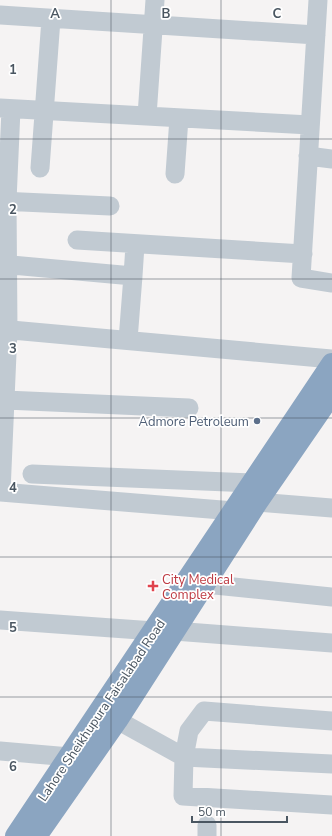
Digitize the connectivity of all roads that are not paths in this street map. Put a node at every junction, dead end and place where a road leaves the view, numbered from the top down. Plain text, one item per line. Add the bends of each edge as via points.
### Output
1 (155, 0) edge
2 (318, 0) edge
3 (0, 15) edge
4 (51, 19) junction
5 (153, 25) junction
6 (316, 35) junction
7 (5, 109) edge
8 (45, 110) junction
9 (148, 116) junction
10 (179, 118) junction
11 (310, 125) junction
12 (308, 156) junction
13 (332, 159) edge
14 (40, 168) dead end
15 (175, 174) dead end
16 (4, 201) edge
17 (110, 206) dead end
18 (76, 240) dead end
19 (135, 245) junction
20 (302, 254) junction
21 (3, 264) edge
22 (133, 276) junction
23 (332, 283) edge
24 (4, 330) edge
25 (128, 340) junction
26 (332, 359) edge
27 (332, 364) edge
28 (332, 393) edge
29 (5, 400) junction
30 (189, 408) dead end
31 (32, 474) dead end
32 (0, 492) edge
33 (254, 493) junction
34 (332, 508) edge
35 (234, 511) junction
36 (205, 584) junction
37 (332, 597) edge
38 (0, 620) edge
39 (164, 631) junction
40 (332, 643) edge
41 (117, 720) junction
42 (332, 721) edge
43 (0, 751) edge
44 (70, 757) junction
45 (184, 757) junction
46 (332, 764) edge
47 (332, 805) edge
48 (16, 836) edge
49 (36, 836) edge

1 - 5 street
2 - 6 street
3 - 4 street
4 - 5 street
4 - 8 street
5 - 6 street
5 - 9 street
6 - 11 street
7 - 8 street
7 - 16 street
8 - 9 street
8 - 14 street
9 - 10 street
10 - 11 street
10 - 15 street
11 - 12 street
12 - 13 street
12 - 20 street
16 - 17 street
16 - 21 street
18 - 19 street
19 - 20 street
19 - 22 street
20 - 23 street via 301,278
21 - 22 street
21 - 24 street
22 - 25 street
24 - 25 street
24 - 29 street
25 - 26 street
27 - 33 highway, Lahore Sheikhupura Faisalabad Road
28 - 33 highway, Lahore Sheikhupura Faisalabad Road
29 - 30 street
29 - 32 street
31 - 33 street
32 - 35 street
33 - 34 street
33 - 35 highway, Lahore Sheikhupura Faisalabad Road
33 - 36 highway, Lahore Sheikhupura Faisalabad Road
35 - 39 highway, Lahore Sheikhupura Faisalabad Road
36 - 37 street
36 - 39 highway, Lahore Sheikhupura Faisalabad Road
38 - 39 street
39 - 40 street
39 - 41 highway, Lahore Sheikhupura Faisalabad Road
39 - 44 highway, Lahore Sheikhupura Faisalabad Road
41 - 45 street
41 - 49 highway, Lahore Sheikhupura Faisalabad Road
42 - 45 street via 204,711 188,731
43 - 44 street
44 - 48 highway, Lahore Sheikhupura Faisalabad Road
45 - 46 street
45 - 47 street via 183,796

